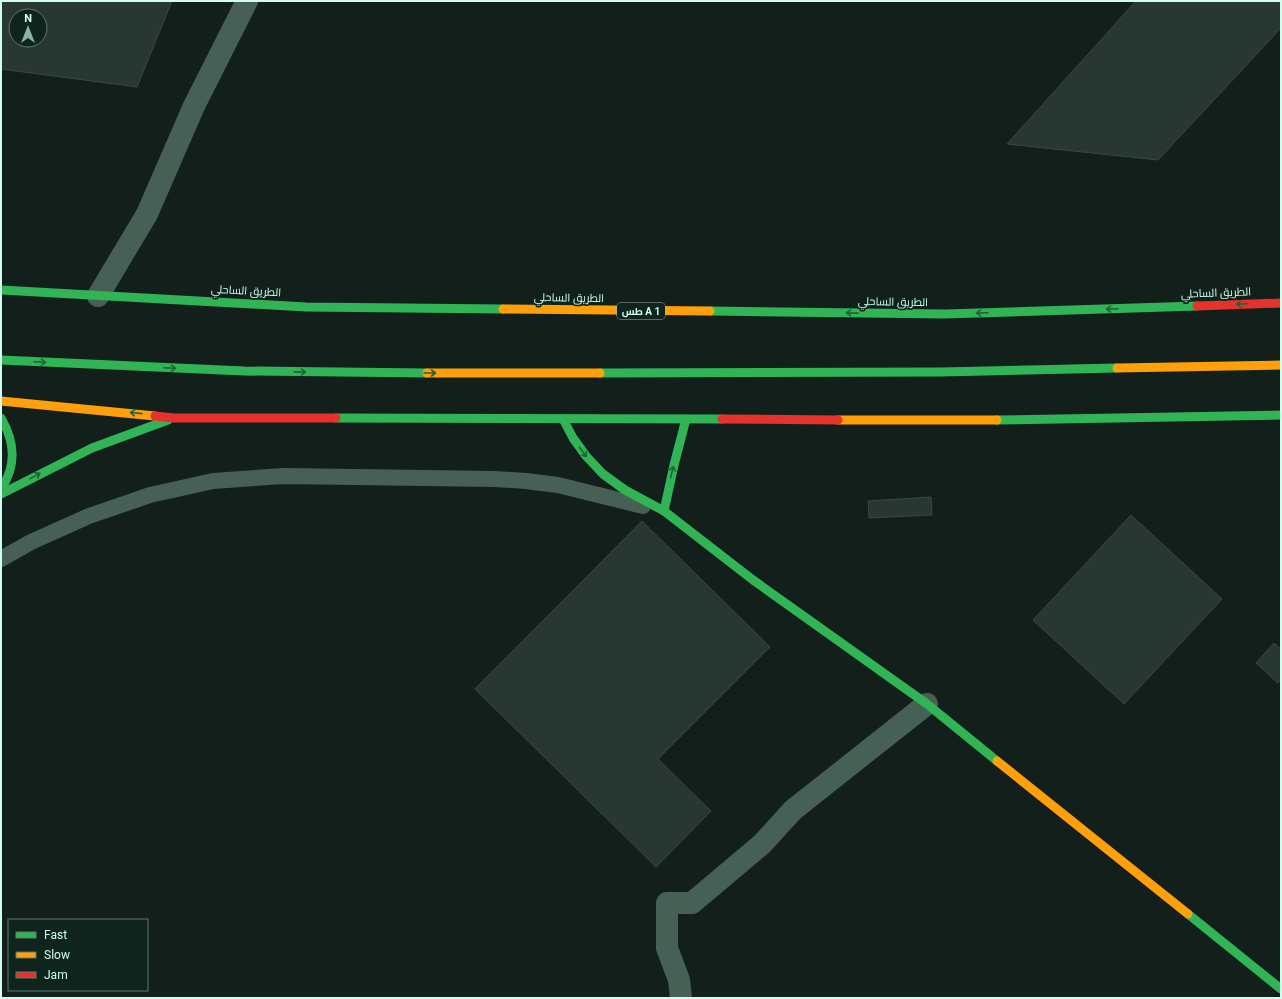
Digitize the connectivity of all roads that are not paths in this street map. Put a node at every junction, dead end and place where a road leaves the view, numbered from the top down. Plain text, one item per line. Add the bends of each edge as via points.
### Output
1 (247, 1) edge
2 (1, 290) edge
3 (98, 296) junction
4 (1281, 303) edge
5 (1, 360) edge
6 (1281, 364) edge
7 (1, 401) edge
8 (1281, 415) edge
9 (1, 418) edge
10 (174, 418) junction
11 (563, 419) junction
12 (686, 419) junction
13 (1, 489) edge
14 (1, 494) edge
15 (664, 511) junction
16 (1, 558) edge
17 (927, 704) junction
18 (1281, 989) edge
19 (681, 998) edge

1 - 3 street via 194,106 147,214
2 - 3 main road, الطريق الساحلي / طس A 1
4 -> 3 main road, الطريق الساحلي / طس A 1 via 945,314 306,307
5 -> 6 main road via 244,371 423,373 941,372
10 -> 7 main road
8 - 12 main road via 986,420
9 - 13 main road via 9,434 13,451 11,468
10 - 11 main road
14 -> 10 main road via 91,449
11 - 12 main road
11 -> 15 main road via 586,456 603,474 625,490
15 -> 12 main road
15 - 16 lane via 565,487 495,478 283,476 213,481 150,495 89,516
15 - 17 main road via 753,580
17 - 18 main road
17 - 19 street via 793,810 762,844 692,903 667,903 667,948 679,980

